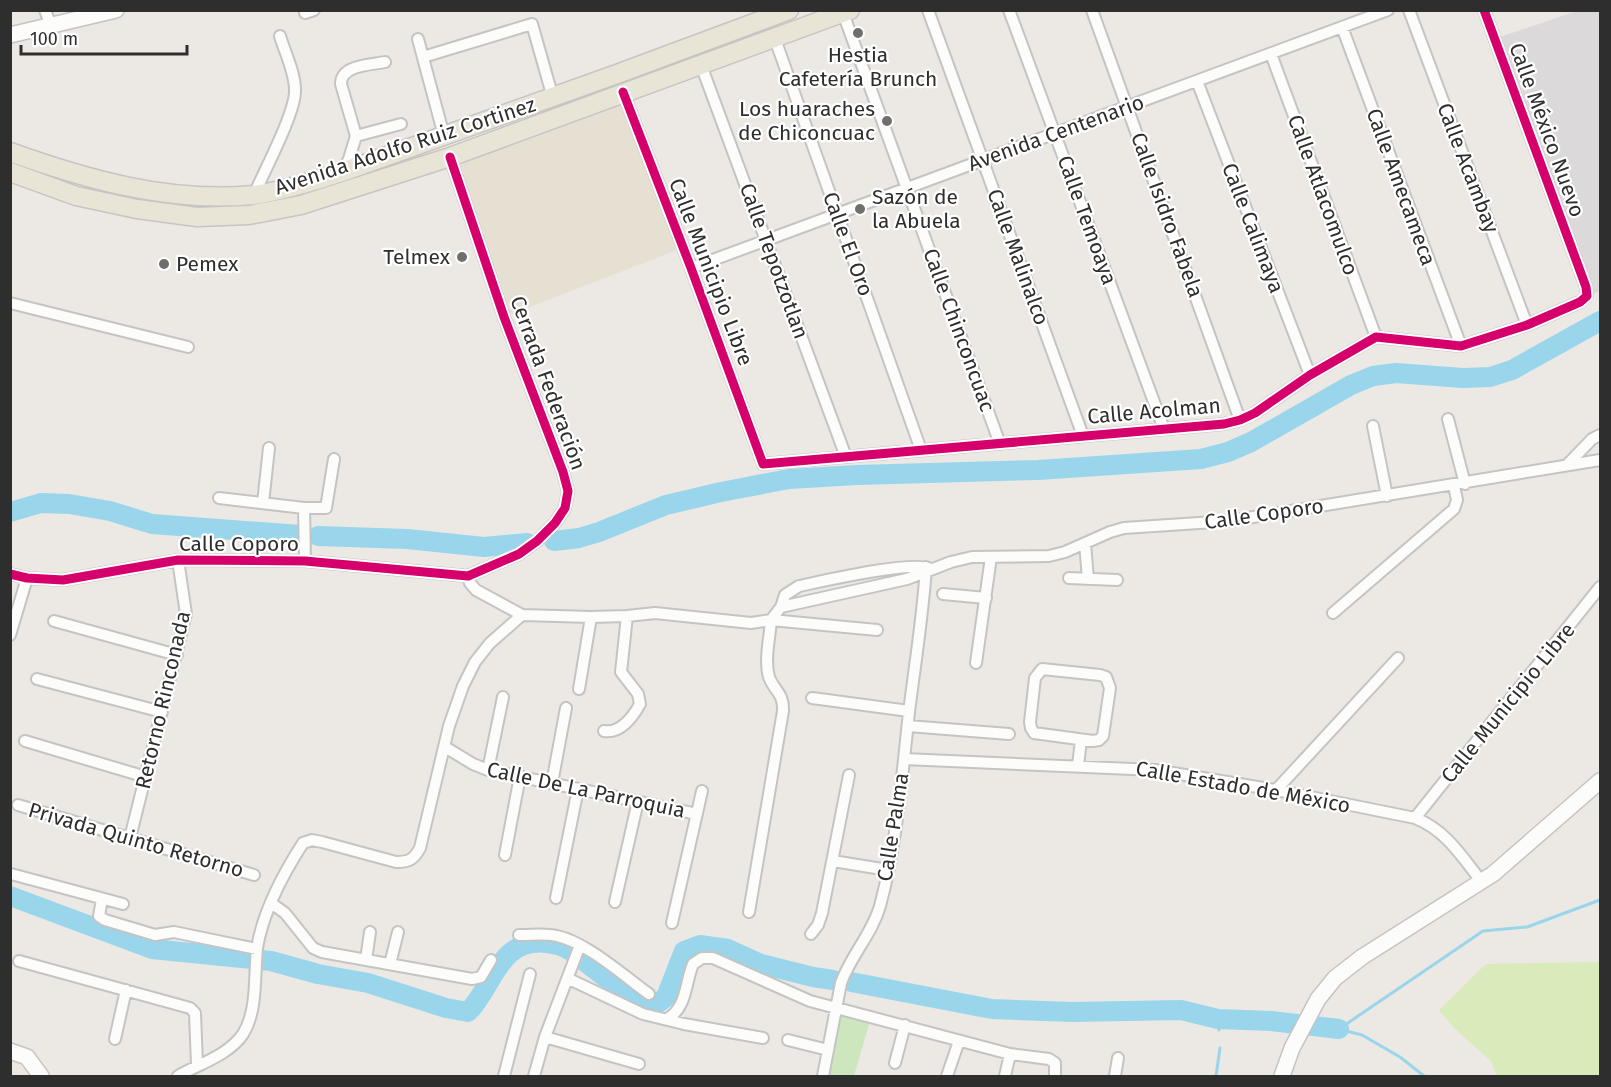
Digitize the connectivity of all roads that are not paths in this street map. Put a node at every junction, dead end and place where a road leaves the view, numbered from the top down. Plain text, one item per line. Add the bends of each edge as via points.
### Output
1 (45, 10) edge
2 (116, 10) edge
3 (789, 10) edge
4 (928, 10) edge
5 (1009, 10) edge
6 (1092, 10) edge
7 (1388, 10) edge
8 (1409, 10) edge
9 (1484, 10) edge
10 (847, 12) edge
11 (765, 14) edge
12 (51, 26) junction
13 (1342, 27) junction
14 (10, 35) edge
15 (280, 36) dead end
16 (418, 39) dead end
17 (775, 39) junction
18 (1271, 54) junction
19 (423, 57) junction
20 (385, 62) dead end
21 (701, 65) junction
22 (617, 74) junction
23 (1197, 81) junction
24 (623, 92) junction
25 (553, 98) junction
26 (1128, 106) junction
27 (400, 124) dead end
28 (1054, 133) junction
29 (356, 136) junction
30 (444, 136) junction
31 (10, 152) edge
32 (450, 157) junction
33 (982, 160) junction
34 (10, 172) edge
35 (342, 172) junction
36 (10, 182) edge
37 (907, 188) junction
38 (254, 195) junction
39 (76, 196) junction
40 (837, 213) junction
41 (766, 240) junction
42 (691, 267) junction
43 (10, 303) edge
44 (1527, 325) junction
45 (1376, 337) junction
46 (1461, 346) junction
47 (188, 348) dead end
48 (1310, 375) junction
49 (1448, 419) dead end
50 (1240, 420) junction
51 (1373, 426) dead end
52 (1164, 429) junction
53 (1600, 435) edge
54 (1083, 436) junction
55 (1000, 444) junction
56 (269, 448) dead end
57 (921, 450) junction
58 (846, 457) junction
59 (334, 459) dead end
60 (1600, 460) edge
61 (763, 464) joint
62 (1567, 465) junction
63 (1460, 485) junction
64 (1387, 496) junction
65 (219, 498) dead end
66 (263, 503) junction
67 (304, 508) junction
68 (1085, 543) junction
69 (991, 557) junction
70 (178, 560) junction
71 (305, 561) junction
72 (927, 570) junction
73 (10, 574) edge
74 (468, 576) junction
75 (27, 578) junction
76 (1069, 578) dead end
77 (1088, 579) junction
78 (1117, 580) dead end
79 (1600, 587) edge
80 (943, 594) dead end
81 (986, 598) junction
82 (782, 607) junction
83 (1333, 613) dead end
84 (522, 615) junction
85 (627, 616) junction
86 (591, 617) junction
87 (771, 620) junction
88 (54, 621) dead end
89 (877, 630) dead end
90 (10, 635) edge
91 (177, 655) junction
92 (1398, 658) dead end
93 (976, 663) dead end
94 (37, 679) dead end
95 (579, 689) dead end
96 (503, 697) dead end
97 (812, 698) dead end
98 (566, 708) dead end
99 (909, 711) junction
100 (162, 712) junction
101 (908, 726) junction
102 (604, 731) dead end
103 (1009, 734) dead end
104 (1080, 740) junction
105 (25, 741) dead end
106 (445, 747) junction
107 (904, 759) junction
108 (1078, 766) junction
109 (488, 770) junction
110 (520, 776) junction
111 (849, 776) dead end
112 (146, 777) junction
113 (1600, 781) edge
114 (552, 783) junction
115 (579, 789) junction
116 (1276, 790) junction
117 (702, 791) dead end
118 (638, 801) junction
119 (18, 805) dead end
120 (697, 814) junction
121 (1415, 818) junction
122 (130, 838) junction
123 (505, 855) dead end
124 (833, 861) junction
125 (888, 870) junction
126 (11, 874) edge
127 (254, 874) dead end
128 (1482, 882) junction
129 (556, 898) dead end
130 (102, 899) junction
131 (615, 902) dead end
132 (271, 903) junction
133 (123, 904) dead end
134 (749, 912) dead end
135 (672, 923) dead end
136 (370, 932) dead end
137 (398, 932) dead end
138 (811, 934) dead end
139 (519, 935) dead end
140 (580, 945) junction
141 (257, 950) junction
142 (366, 960) junction
143 (490, 960) dead end
144 (19, 962) dead end
145 (390, 964) junction
146 (530, 974) dead end
147 (568, 979) junction
148 (126, 990) junction
149 (649, 994) dead end
150 (836, 1008) junction
151 (667, 1019) junction
152 (905, 1025) junction
153 (545, 1036) junction
154 (764, 1038) dead end
155 (115, 1039) dead end
156 (788, 1040) dead end
157 (958, 1041) junction
158 (828, 1050) junction
159 (10, 1051) edge
160 (1010, 1054) junction
161 (1118, 1058) dead end
162 (895, 1062) dead end
163 (639, 1064) dead end
164 (197, 1065) junction
165 (41, 1077) edge
166 (178, 1077) edge
167 (504, 1077) edge
168 (534, 1077) edge
169 (823, 1077) edge
170 (947, 1077) edge
171 (1005, 1077) edge
172 (1055, 1077) edge
173 (1114, 1077) edge
174 (1282, 1077) edge

1 - 12 street
2 - 12 street
3 - 11 main road, Avenida Adolfo Ruiz Cortinez
4 - 33 street, Calle Malinalco
5 - 28 street, Calle Temoaya
6 - 26 street, Calle Isidro Fabela
7 - 13 street, Avenida Centenario
8 - 44 street, Calle Acambay
9 - 44 street, Calle México Nuevo via 1586,287 1587,296 1580,302
10 - 17 main road, Avenida Adolfo Ruiz Cortinez
10 - 37 street, Calle Chinconcuac
11 - 22 main road, Avenida Adolfo Ruiz Cortinez
12 - 14 street
13 - 18 street, Avenida Centenario
13 - 46 street, Calle Amecameca
15 - 38 street via 292,73 293,108
16 - 19 street
17 - 21 main road, Avenida Adolfo Ruiz Cortinez
17 - 40 street, Calle El Oro
18 - 23 street, Avenida Centenario
18 - 45 street, Calle Atlacomulco
19 - 25 street via 532,24
19 - 30 street
20 - 29 street via 350,70 341,78
21 - 24 main road, Avenida Adolfo Ruiz Cortinez
21 - 41 street, Calle Tepotzotlan
22 - 24 main road
22 - 25 main road, Avenida Adolfo Ruiz Cortinez
23 - 26 street, Avenida Centenario
23 - 48 street, Calle Calimaya
24 - 32 main road, Avenida Adolfo Ruiz Cortinez
24 - 42 street, Calle Municipio Libre
25 - 30 main road, Avenida Adolfo Ruiz Cortinez
26 - 28 street, Avenida Centenario
26 - 50 street, Calle Isidro Fabela
27 - 29 street
28 - 33 street, Avenida Centenario
28 - 52 street, Calle Temoaya
29 - 35 street
30 - 32 main road
30 - 35 main road, Avenida Adolfo Ruiz Cortinez
31 - 38 main road, Avenida Adolfo Ruiz Cortinez via 82,177 141,190 198,197
32 - 39 main road, Avenida Adolfo Ruiz Cortinez via 302,205 249,215 197,217
32 - 74 street, Cerrada Federación via 568,491 565,508 537,541 502,563
33 - 37 street, Avenida Centenario
33 - 54 street, Calle Malinalco
34 - 39 main road, Avenida Adolfo Ruiz Cortinez
35 - 38 main road, Avenida Adolfo Ruiz Cortinez
36 - 39 main road
37 - 40 street, Avenida Centenario
37 - 55 street, Calle Chinconcuac
40 - 41 street, Avenida Centenario
40 - 57 street, Calle El Oro
41 - 42 street, Avenida Centenario
41 - 58 street, Calle Tepotzotlan
42 - 61 street, Calle Municipio Libre
43 - 47 street
44 - 46 street
45 - 46 street
45 - 48 street, Calle Acolman
48 - 50 street, Calle Acolman
49 - 63 street
50 - 52 street, Calle Acolman
51 - 64 street
52 - 54 street, Calle Acolman
53 - 62 street
54 - 55 street, Calle Acolman
55 - 57 street, Calle Acolman
56 - 66 street
57 - 58 street, Calle Acolman
58 - 61 street, Calle Acolman
59 - 67 street via 326,508
60 - 62 street, Calle Coporo
62 - 63 street, Calle Coporo
63 - 64 street, Calle Coporo
63 - 83 street via 1454,509
64 - 68 street, Calle Coporo via 1229,521 1124,528
65 - 66 street
66 - 67 street
67 - 71 street
68 - 69 street, Calle Coporo via 1049,556
68 - 77 street
69 - 72 street, Calle Coporo via 951,561
69 - 81 street
70 - 71 street, Calle Coporo
70 - 75 street, Calle Coporo via 63,580
70 - 91 street, Retorno Rinconada via 187,608
71 - 74 street, Calle Coporo
72 - 82 street, Calle Coporo
72 - 82 street, Calle Coporo via 906,567 799,586 785,595
72 - 99 street, Calle Palma
73 - 75 street, Calle Coporo
74 - 84 street via 476,590
75 - 90 street
76 - 77 street
77 - 78 street
79 - 121 street, Calle Municipio Libre
80 - 81 street
81 - 93 street
82 - 87 street, Calle Coporo
84 - 86 street
84 - 106 street via 475,662 463,686
85 - 86 street
85 - 87 street via 663,613 752,623
85 - 102 street via 621,672 638,693 640,704 615,732
86 - 95 street
87 - 89 street
87 - 134 street via 767,667 782,696 783,711
88 - 91 street
91 - 100 street, Retorno Rinconada
92 - 116 street
94 - 100 street
96 - 109 street
97 - 99 street
98 - 114 street
99 - 101 street, Calle Palma
100 - 112 street, Retorno Rinconada
101 - 103 street
101 - 107 street, Calle Palma
104 - 104 street via 1040,735 1031,728 1035,678 1042,669 1100,675 1109,682 1103,736 1099,740
104 - 108 street
105 - 112 street
106 - 109 street, Calle De La Parroquia
106 - 132 street via 415,857 396,862 312,840 298,850
107 - 108 street, Calle Estado de México
107 - 125 street, Calle Palma
108 - 116 street, Calle Estado de México via 1155,770
109 - 110 street, Calle De La Parroquia
110 - 114 street, Calle De La Parroquia
110 - 123 street
111 - 124 street
112 - 122 street, Retorno Rinconada
113 - 128 street
114 - 115 street, Calle De La Parroquia
115 - 118 street, Calle De La Parroquia
115 - 129 street
116 - 121 street, Calle Estado de México
117 - 120 street
118 - 120 street, Calle De La Parroquia
118 - 131 street
119 - 122 street, Privada Quinto Retorno
120 - 135 street
121 - 128 street, Calle Estado de México via 1442,833
122 - 127 street, Privada Quinto Retorno
124 - 125 street
124 - 138 street via 822,913
125 - 150 street, Calle Palma via 879,908 845,972
126 - 130 street
128 - 174 street via 1335,978 1314,1007
130 - 133 street
130 - 141 street via 99,916 105,920 155,935 174,932
132 - 141 street
132 - 142 street via 285,913 317,950
136 - 142 street
137 - 145 street
139 - 140 street via 558,936
140 - 147 street
140 - 149 street
141 - 164 street via 250,1017 243,1034 230,1048
142 - 145 street
143 - 145 street via 477,979
144 - 148 street
146 - 167 street
147 - 151 street via 643,1014
147 - 153 street
148 - 155 street
148 - 164 street via 190,1008 195,1013
150 - 151 street via 796,996 713,957 693,964 682,1004
150 - 152 street
150 - 158 street, Calle Palma
151 - 154 street
152 - 157 street
152 - 162 street
153 - 163 street
153 - 168 street
156 - 158 street
157 - 160 street
157 - 170 street
158 - 169 street, Calle Palma
159 - 165 street via 27,1057
160 - 171 street
160 - 172 street via 1048,1059 1055,1063
161 - 173 street
164 - 166 street

